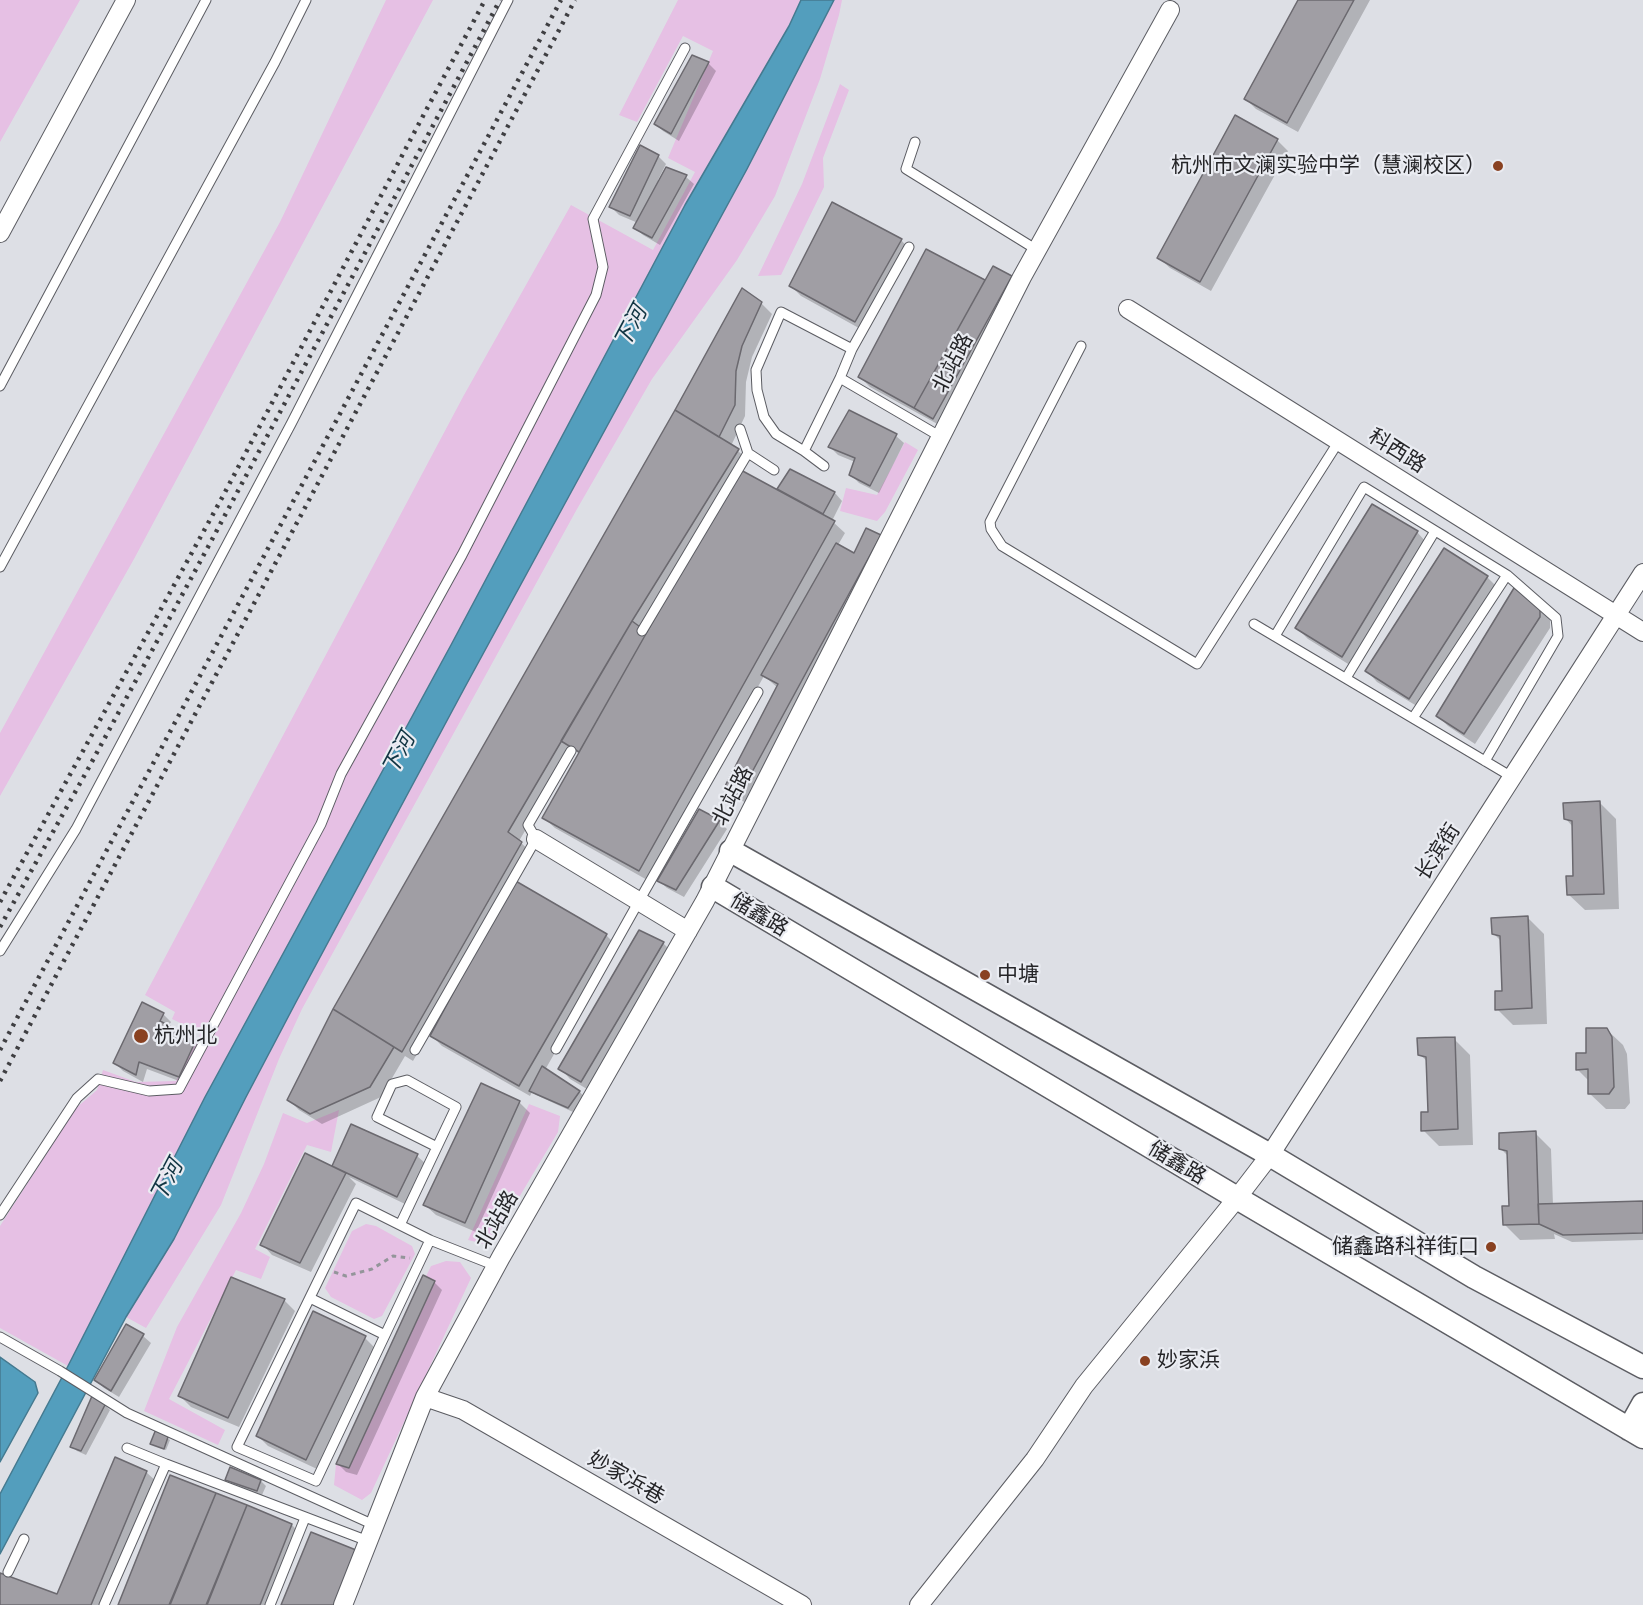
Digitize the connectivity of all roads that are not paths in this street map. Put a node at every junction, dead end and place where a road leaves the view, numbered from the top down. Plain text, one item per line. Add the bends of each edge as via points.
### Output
1 (126, 0) edge
2 (206, 0) edge
3 (306, 0) edge
4 (508, 0) edge
5 (1170, 10) dead end
6 (686, 48) dead end
7 (915, 142) dead end
8 (0, 233) edge
9 (909, 247) dead end
10 (1037, 250) junction
11 (1128, 309) dead end
12 (1081, 346) dead end
13 (852, 350) junction
14 (840, 378) junction
15 (0, 386) edge
16 (740, 429) dead end
17 (940, 437) junction
18 (1339, 441) junction
19 (804, 451) junction
20 (748, 453) junction
21 (824, 466) dead end
22 (774, 470) dead end
23 (1435, 531) junction
24 (0, 567) edge
25 (1643, 573) edge
26 (1507, 575) junction
27 (1616, 615) junction
28 (1254, 624) dead end
29 (642, 632) dead end
30 (1643, 632) edge
31 (1275, 636) junction
32 (1346, 678) junction
33 (758, 692) dead end
34 (1413, 718) junction
35 (571, 751) dead end
36 (1485, 761) junction
37 (1512, 777) junction
38 (536, 839) junction
39 (730, 851) junction
40 (712, 887) junction
41 (639, 901) junction
42 (688, 931) junction
43 (0, 951) edge
44 (556, 1049) dead end
45 (415, 1050) dead end
46 (437, 1147) junction
47 (1270, 1155) junction
48 (1237, 1198) junction
49 (0, 1215) edge
50 (400, 1225) junction
51 (430, 1240) junction
52 (496, 1266) junction
53 (310, 1298) junction
54 (385, 1335) junction
55 (0, 1337) edge
56 (1643, 1367) edge
57 (425, 1397) junction
58 (1643, 1404) edge
59 (1638, 1427) edge
60 (128, 1448) dead end
61 (166, 1464) junction
62 (305, 1518) junction
63 (371, 1533) junction
64 (24, 1539) dead end
65 (8, 1572) dead end
66 (104, 1605) edge
67 (270, 1605) edge
68 (343, 1605) edge
69 (802, 1605) edge
70 (919, 1605) edge

1 - 8 street
2 - 15 lane
3 - 24 lane
4 - 43 lane via 291,423 76,829
5 - 10 street, 北站路
6 - 49 lane via 593,219 603,267 596,295 462,555 341,774 321,824 179,1089 149,1091 98,1079 77,1098
7 - 10 lane via 906,169
9 - 13 lane
10 - 17 street, 北站路
11 - 18 street, 科西路
12 - 18 lane via 990,522 991,529 1002,546 1197,664
13 - 14 lane
13 - 19 lane via 781,312 756,370 757,390 764,417 776,434
14 - 17 lane
14 - 19 lane
16 - 20 lane
17 - 39 street, 北站路
18 - 27 street, 科西路
19 - 21 lane
20 - 22 lane
20 - 29 lane
23 - 26 lane
23 - 31 lane via 1364,487
23 - 32 lane
25 - 27 street, 长滨街
26 - 34 lane
26 - 36 lane via 1556,618 1558,636
27 - 30 street, 科西路
27 - 37 street, 长滨街
28 - 31 lane
31 - 32 lane
32 - 34 lane
33 - 41 lane
34 - 36 lane
35 - 38 lane via 528,825
36 - 37 lane
37 - 47 street, 长滨街
38 - 41 street
38 - 45 lane
39 - 40 street, 北站路
39 - 47 street, 储鑫路
40 - 42 street, 北站路
40 - 48 street, 储鑫路
41 - 42 street
41 - 44 lane
42 - 52 street, 北站路
46 - 46 lane via 456,1107 407,1080 392,1084 377,1117
46 - 50 lane
47 - 48 street, 长滨街
47 - 56 street, 储鑫路 via 1474,1277
48 - 59 street, 储鑫路
48 - 70 street, 长滨街 via 1084,1386 1035,1459
50 - 51 lane
50 - 53 lane via 356,1203
51 - 52 lane
51 - 54 lane
52 - 57 street, 北站路
53 - 54 lane
53 - 54 lane via 237,1447 316,1481
55 - 63 lane via 127,1413
57 - 63 street, 北站路
57 - 69 street, 妙家浜巷 via 463,1410
58 - 59 street
60 - 61 lane
61 - 62 lane
61 - 66 lane
62 - 63 lane
62 - 67 lane
63 - 68 street, 北站路
64 - 65 lane

